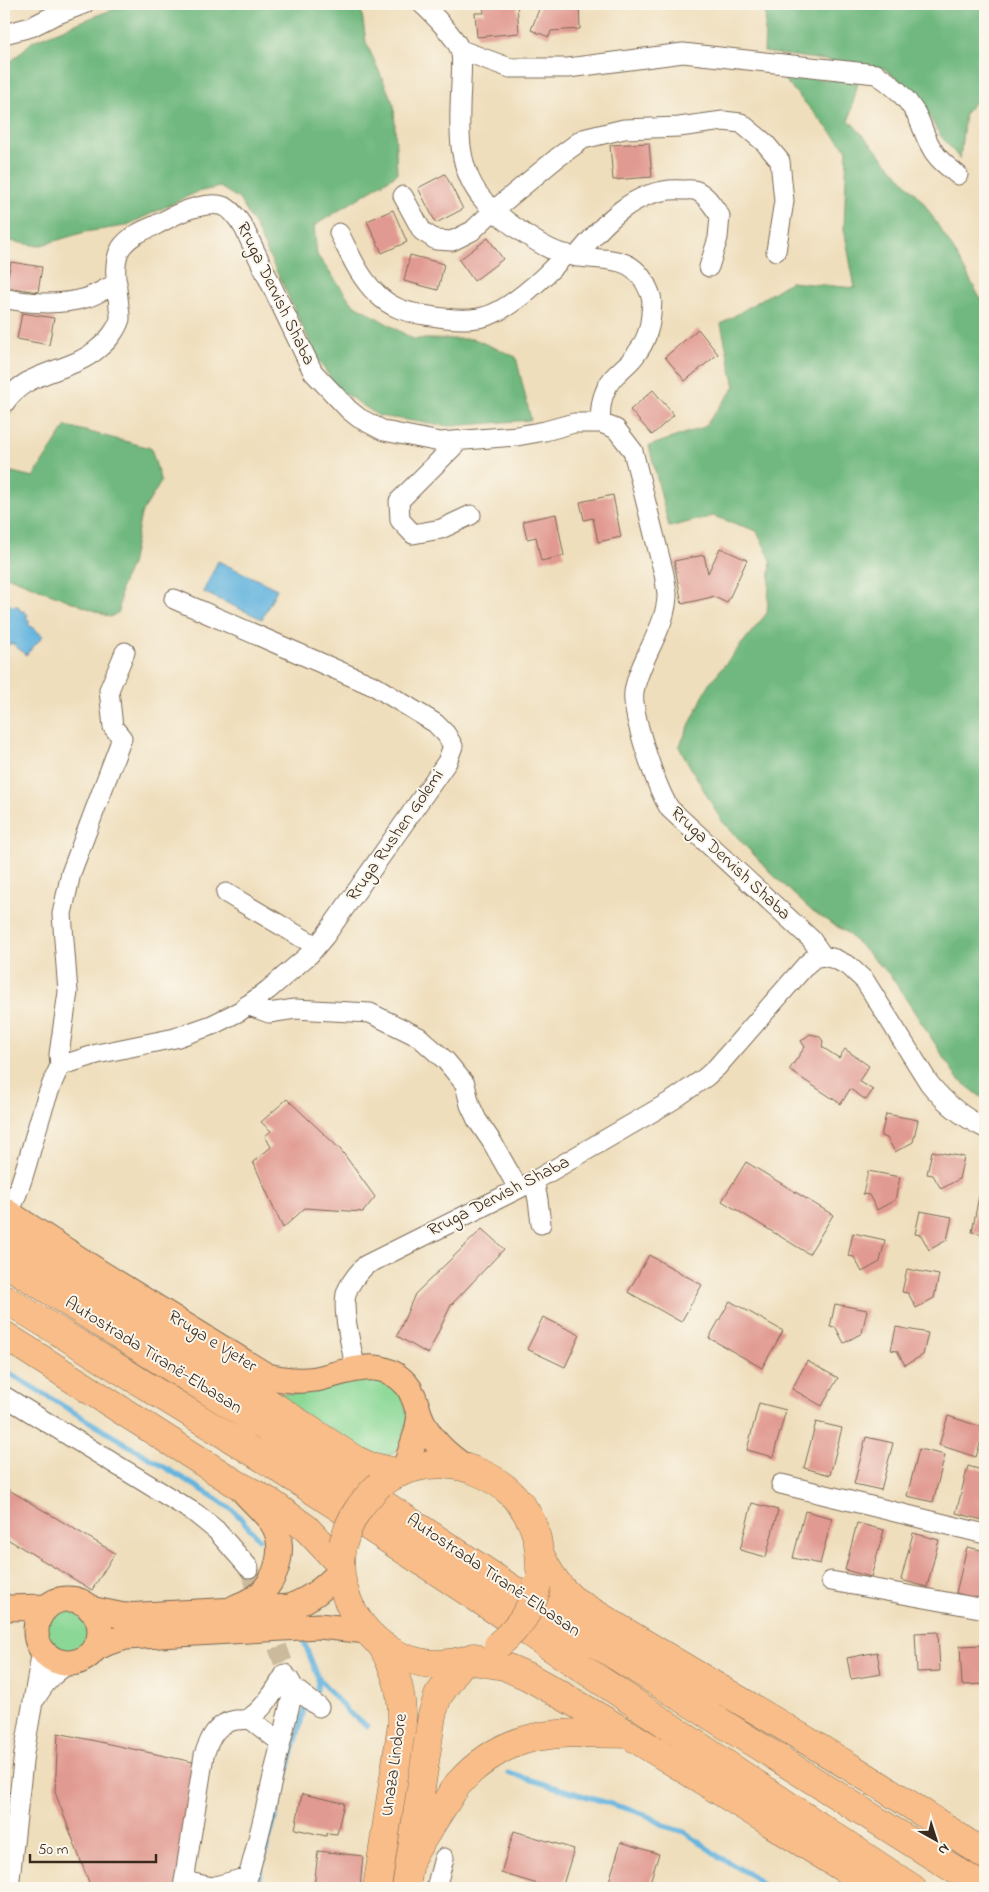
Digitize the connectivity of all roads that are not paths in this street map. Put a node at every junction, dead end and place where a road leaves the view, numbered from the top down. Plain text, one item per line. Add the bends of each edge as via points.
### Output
1 (84, 4) edge
2 (422, 4) edge
3 (5, 37) edge
4 (461, 50) junction
5 (958, 176) dead end
6 (403, 196) dead end
7 (494, 210) junction
8 (339, 233) dead end
9 (776, 251) dead end
10 (571, 256) junction
11 (709, 266) dead end
12 (117, 283) junction
13 (4, 298) edge
14 (4, 404) edge
15 (601, 423) junction
16 (459, 441) junction
17 (471, 515) dead end
18 (174, 599) dead end
19 (125, 652) dead end
20 (226, 893) dead end
21 (316, 946) junction
22 (823, 956) junction
23 (247, 1005) junction
24 (60, 1066) junction
25 (985, 1128) edge
26 (526, 1185) junction
27 (6, 1218) edge
28 (540, 1224) dead end
29 (4, 1262) edge
30 (4, 1298) edge
31 (4, 1334) edge
32 (355, 1368) junction
33 (4, 1396) edge
34 (420, 1416) junction
35 (465, 1468) junction
36 (395, 1476) junction
37 (235, 1484) junction
38 (781, 1484) dead end
39 (985, 1534) edge
40 (540, 1552) junction
41 (341, 1560) junction
42 (250, 1568) tunnel mouth
43 (831, 1581) dead end
44 (47, 1607) junction
45 (4, 1608) edge
46 (90, 1609) junction
47 (985, 1609) edge
48 (229, 1610) junction
49 (4, 1616) edge
50 (374, 1638) junction
51 (39, 1643) junction
52 (94, 1649) junction
53 (465, 1660) junction
54 (70, 1663) junction
55 (288, 1674) junction
56 (32, 1706) junction
57 (320, 1707) dead end
58 (250, 1719) junction
59 (628, 1734) junction
60 (280, 1742) junction
61 (985, 1855) edge
62 (411, 1857) junction
63 (444, 1858) dead end
64 (247, 1883) edge
65 (183, 1885) edge
66 (9, 1888) edge
67 (377, 1888) edge
68 (406, 1888) edge
69 (436, 1888) edge
70 (874, 1888) edge
71 (912, 1888) edge
72 (984, 1888) edge

1 - 3 street
2 - 4 street
4 - 5 street via 510,68 568,68 682,53 876,74 903,97 915,112 940,160
4 - 7 street via 460,138 463,162 472,186
6 - 7 street via 422,231 436,240 452,241 472,231
7 - 9 street via 583,139 624,130 722,121 741,123 780,161 784,201
7 - 10 street via 535,240
8 - 10 street via 363,278 378,295 401,311 438,318 479,318 506,307
10 - 11 street via 635,200 668,189 697,191 709,200 720,216 718,238
10 - 15 street via 624,262 636,270 652,298 646,336 638,352 609,383 600,409
12 - 13 street via 88,298 67,303
12 - 14 street, Rruga Dervish Shaba via 120,318 102,346 79,361 30,379 10,394
12 - 16 street, Rruga Dervish Shaba via 115,263 122,247 135,235 188,208 220,204 234,212 244,228 313,372 336,397 359,418 384,432 440,442
15 - 16 street, Rruga Dervish Shaba via 574,423 517,436
15 - 22 street, Rruga Dervish Shaba via 616,429 633,452 664,574 667,594 663,615 634,692 635,707 657,786 670,809 810,939
16 - 17 street via 399,501 400,520 413,534 441,529
18 - 21 street, Rruga Rushen Golemi via 376,687 435,723 453,746 447,762
19 - 24 street via 109,690 113,727 122,738 72,873 62,914 68,992
20 - 21 street
21 - 23 street, Rruga Rushen Golemi via 289,973
22 - 25 street via 849,966 865,980 940,1098 965,1118
22 - 26 street, Rruga Dervish Shaba via 806,965 706,1077 674,1100
23 - 24 street, Rruga Rushen Golemi via 212,1025 175,1038 97,1054
23 - 26 street via 269,1013 295,1009 370,1013 419,1037 446,1061 465,1084 477,1120
24 - 27 street via 44,1102 17,1197
26 - 28 street via 538,1200
26 - 32 street, Rruga Dervish Shaba via 366,1265 346,1293
27 - 32 main road, Rruga e Vjeter via 267,1376 290,1381 316,1379
27 - 36 highway via 354,1459
29 - 72 highway, Autostrada Tiranë-Elbasan via 288,1441 573,1629
30 - 71 highway, Autostrada Tiranë-Elbasan via 421,1561
31 - 37 highway
32 - 34 main road, Rruga e Vjeter via 379,1368 399,1377 408,1386
33 - 42 street via 195,1513 216,1530
34 - 35 main road, Rruga e Vjeter via 439,1446
34 - 36 main road via 417,1432
35 - 36 highway via 430,1465
35 - 40 highway via 496,1481 512,1495 526,1512
36 - 41 highway, bridge via 361,1503 348,1526
37 - 41 highway via 270,1502 306,1528
37 - 48 main road via 272,1522 278,1538 279,1558 270,1584 255,1598
38 - 39 street
40 - 53 highway, bridge via 540,1573 527,1614 498,1646
40 - 61 highway via 550,1575 572,1599 826,1752
41 - 48 main road via 324,1588 308,1599 290,1607
41 - 50 highway, Unaza Lindore via 347,1600
43 - 47 street
44 - 45 main road
44 - 46 main road via 65,1599 79,1601
44 - 51 main road via 39,1618
46 - 48 main road via 124,1616
46 - 52 main road via 99,1629
49 - 51 main road
50 - 52 main road via 319,1626 126,1637
50 - 53 highway via 406,1658 432,1664
50 - 67 highway, Unaza Lindore via 392,1664 403,1706
51 - 54 main road via 54,1660
51 - 56 street
52 - 54 main road via 83,1659
53 - 59 highway via 517,1671
53 - 62 highway, Unaza Lindore via 438,1696 432,1715
54 - 56 street via 54,1672
55 - 57 street
55 - 58 street
55 - 60 street
56 - 66 street
58 - 60 street
58 - 65 street via 228,1721 216,1729 209,1740
59 - 62 highway via 566,1732 509,1745 482,1761 457,1784
59 - 70 highway
60 - 64 street
62 - 68 highway, Unaza Lindore
63 - 69 street
64 - 65 street via 212,1887

